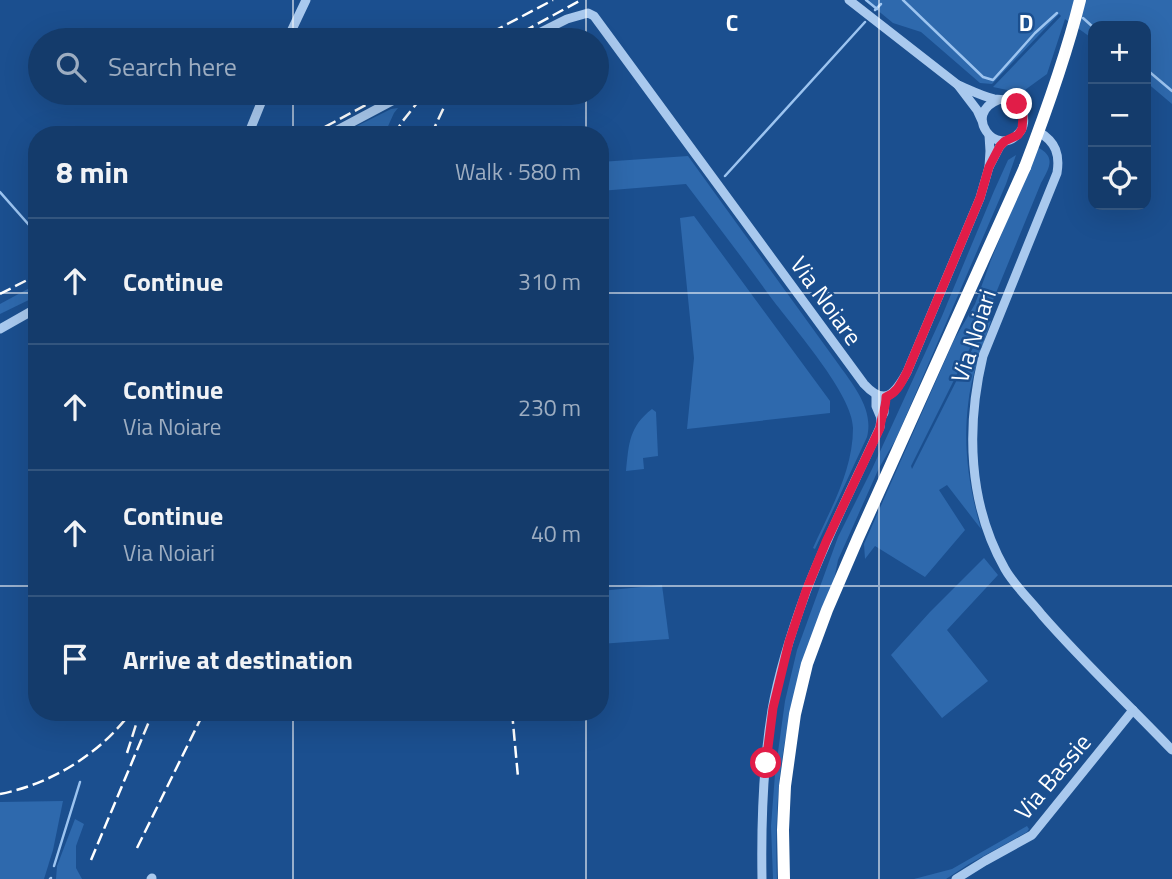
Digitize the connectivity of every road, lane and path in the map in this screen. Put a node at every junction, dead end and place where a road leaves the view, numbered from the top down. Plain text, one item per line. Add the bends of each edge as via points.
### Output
1 (306, 0) edge
2 (849, 0) edge
3 (1080, 0) edge
4 (293, 28) edge
5 (549, 28) edge
6 (602, 28) edge
7 (609, 37) edge
8 (958, 85) junction
9 (998, 100) junction
10 (260, 105) edge
11 (384, 105) edge
12 (1023, 119) junction
13 (982, 121) junction
14 (252, 126) edge
15 (345, 126) edge
16 (1039, 132) junction
17 (989, 135) junction
18 (1018, 135) junction
19 (1005, 141) junction
20 (989, 167) junction
21 (28, 313) edge
22 (0, 329) edge
23 (881, 396) junction
24 (1133, 710) junction
25 (1172, 750) edge
26 (762, 879) edge
27 (784, 879) edge
28 (956, 879) edge

1 - 4 street
2 - 8 street
3 - 27 highway, bridge via 1025,167 853,550 807,664 785,786
5 - 6 street, Via Noiare via 584,13 591,13
7 - 23 street, Via Noiare via 864,384
8 - 9 street
8 - 13 street
9 - 12 street via 1017,104
9 - 13 street via 988,106
10 - 14 street
11 - 15 street
12 - 16 street, Via Noiari
12 - 18 street
13 - 17 street
16 - 18 street
16 - 24 street, Via Noiari via 1056,147 1058,163 983,356 973,411 974,474 988,533 1006,571 1065,641
17 - 19 street
17 - 20 street
18 - 19 street
19 - 20 street
20 - 23 street via 907,372 897,390
21 - 22 street
23 - 26 street via 876,406 880,428 818,562 789,642 766,763
24 - 25 street, Via Noiari
24 - 28 street, Via Bassie via 1032,835

